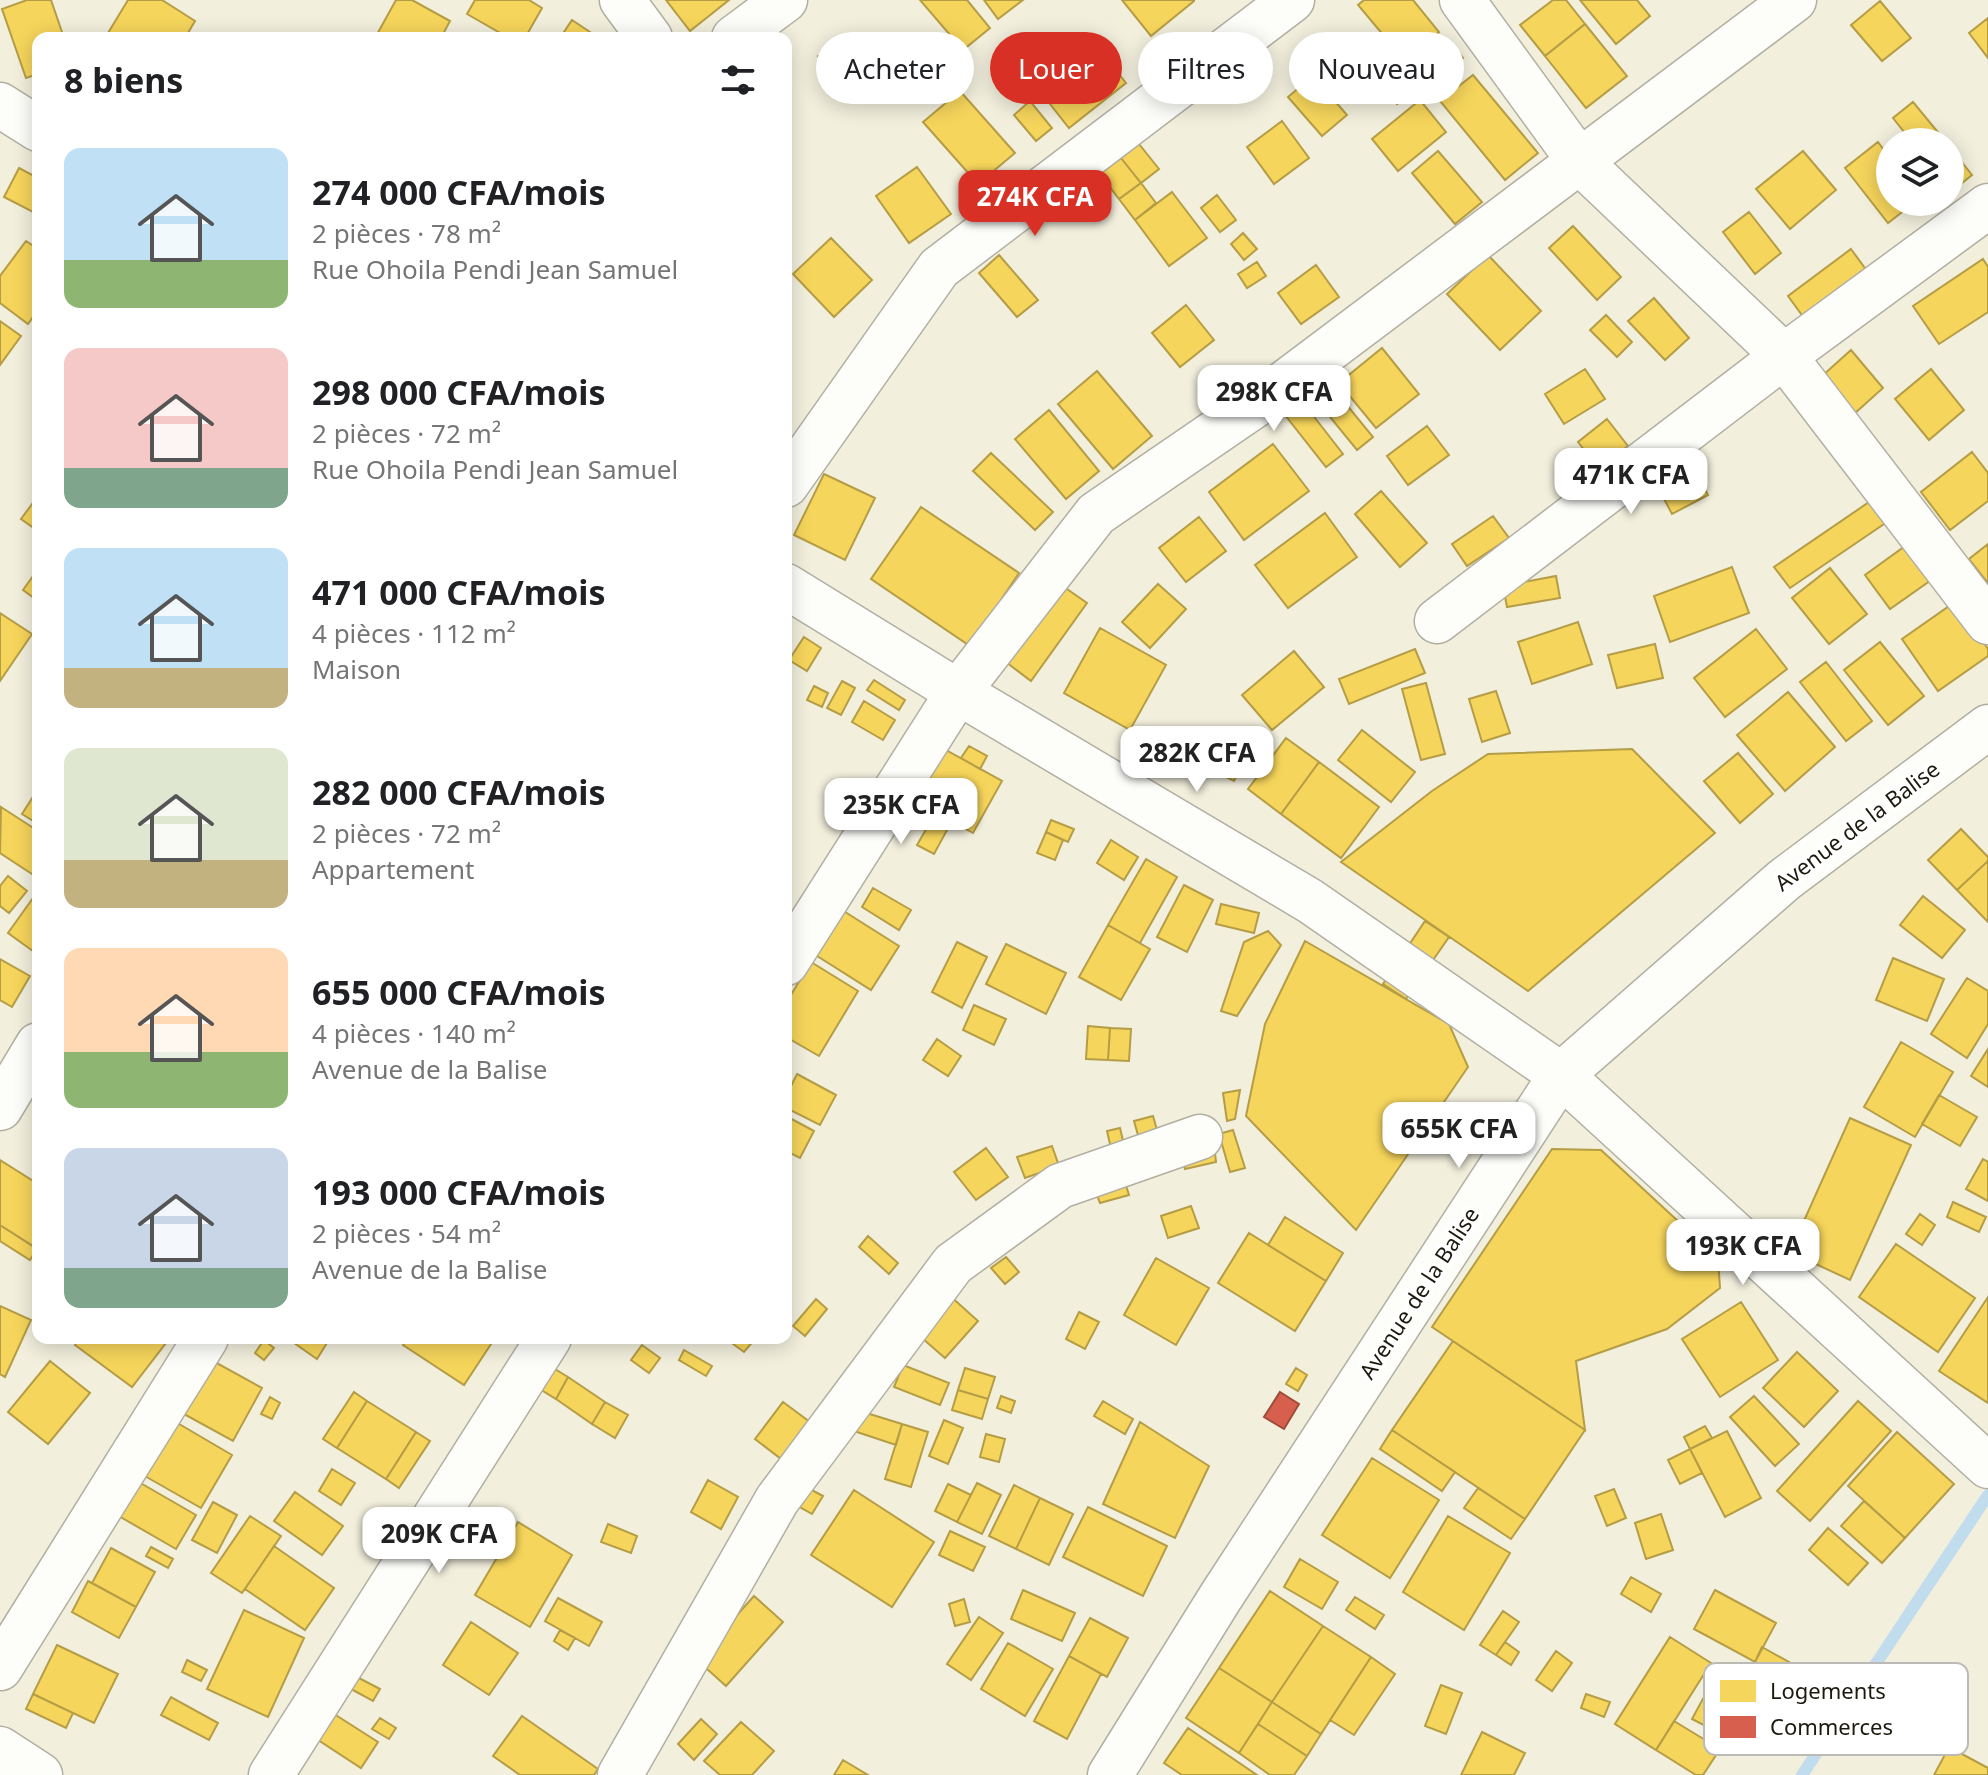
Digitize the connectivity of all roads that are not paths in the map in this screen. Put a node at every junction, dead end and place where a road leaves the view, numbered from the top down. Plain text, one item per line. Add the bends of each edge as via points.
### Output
1 (622, 0) edge
2 (785, 0) edge
3 (1292, 0) edge
4 (1462, 0) edge
5 (1794, 0) edge
6 (646, 32) edge
7 (742, 32) edge
8 (0, 105) edge
9 (32, 125) edge
10 (1580, 162) junction
11 (1988, 206) edge
12 (1784, 356) junction
13 (792, 476) edge
14 (792, 590) edge
15 (1437, 621) dead end
16 (1988, 622) edge
17 (958, 692) junction
18 (1988, 727) edge
19 (792, 954) edge
20 (32, 1055) edge
21 (1561, 1075) junction
22 (0, 1108) edge
23 (1200, 1137) dead end
24 (202, 1344) edge
25 (545, 1344) edge
26 (1979, 1458) edge
27 (0, 1668) edge
28 (0, 1749) edge
29 (40, 1775) edge
30 (271, 1775) edge
31 (620, 1775) edge
32 (1110, 1775) edge

1 - 6 street
2 - 7 street
3 - 13 street via 939,268
4 - 10 street
5 - 10 street
8 - 9 street
10 - 12 street
10 - 17 street via 1258,403 1096,514
11 - 12 street
12 - 15 street
12 - 16 street
14 - 17 street
17 - 19 street
17 - 21 street via 1310,901
18 - 21 street, Avenue de la Balise via 1784,880
20 - 22 street
21 - 26 street
21 - 32 street, Avenue de la Balise
23 - 31 street via 1060,1186 953,1264 777,1500
24 - 27 street
25 - 30 street
28 - 29 street

